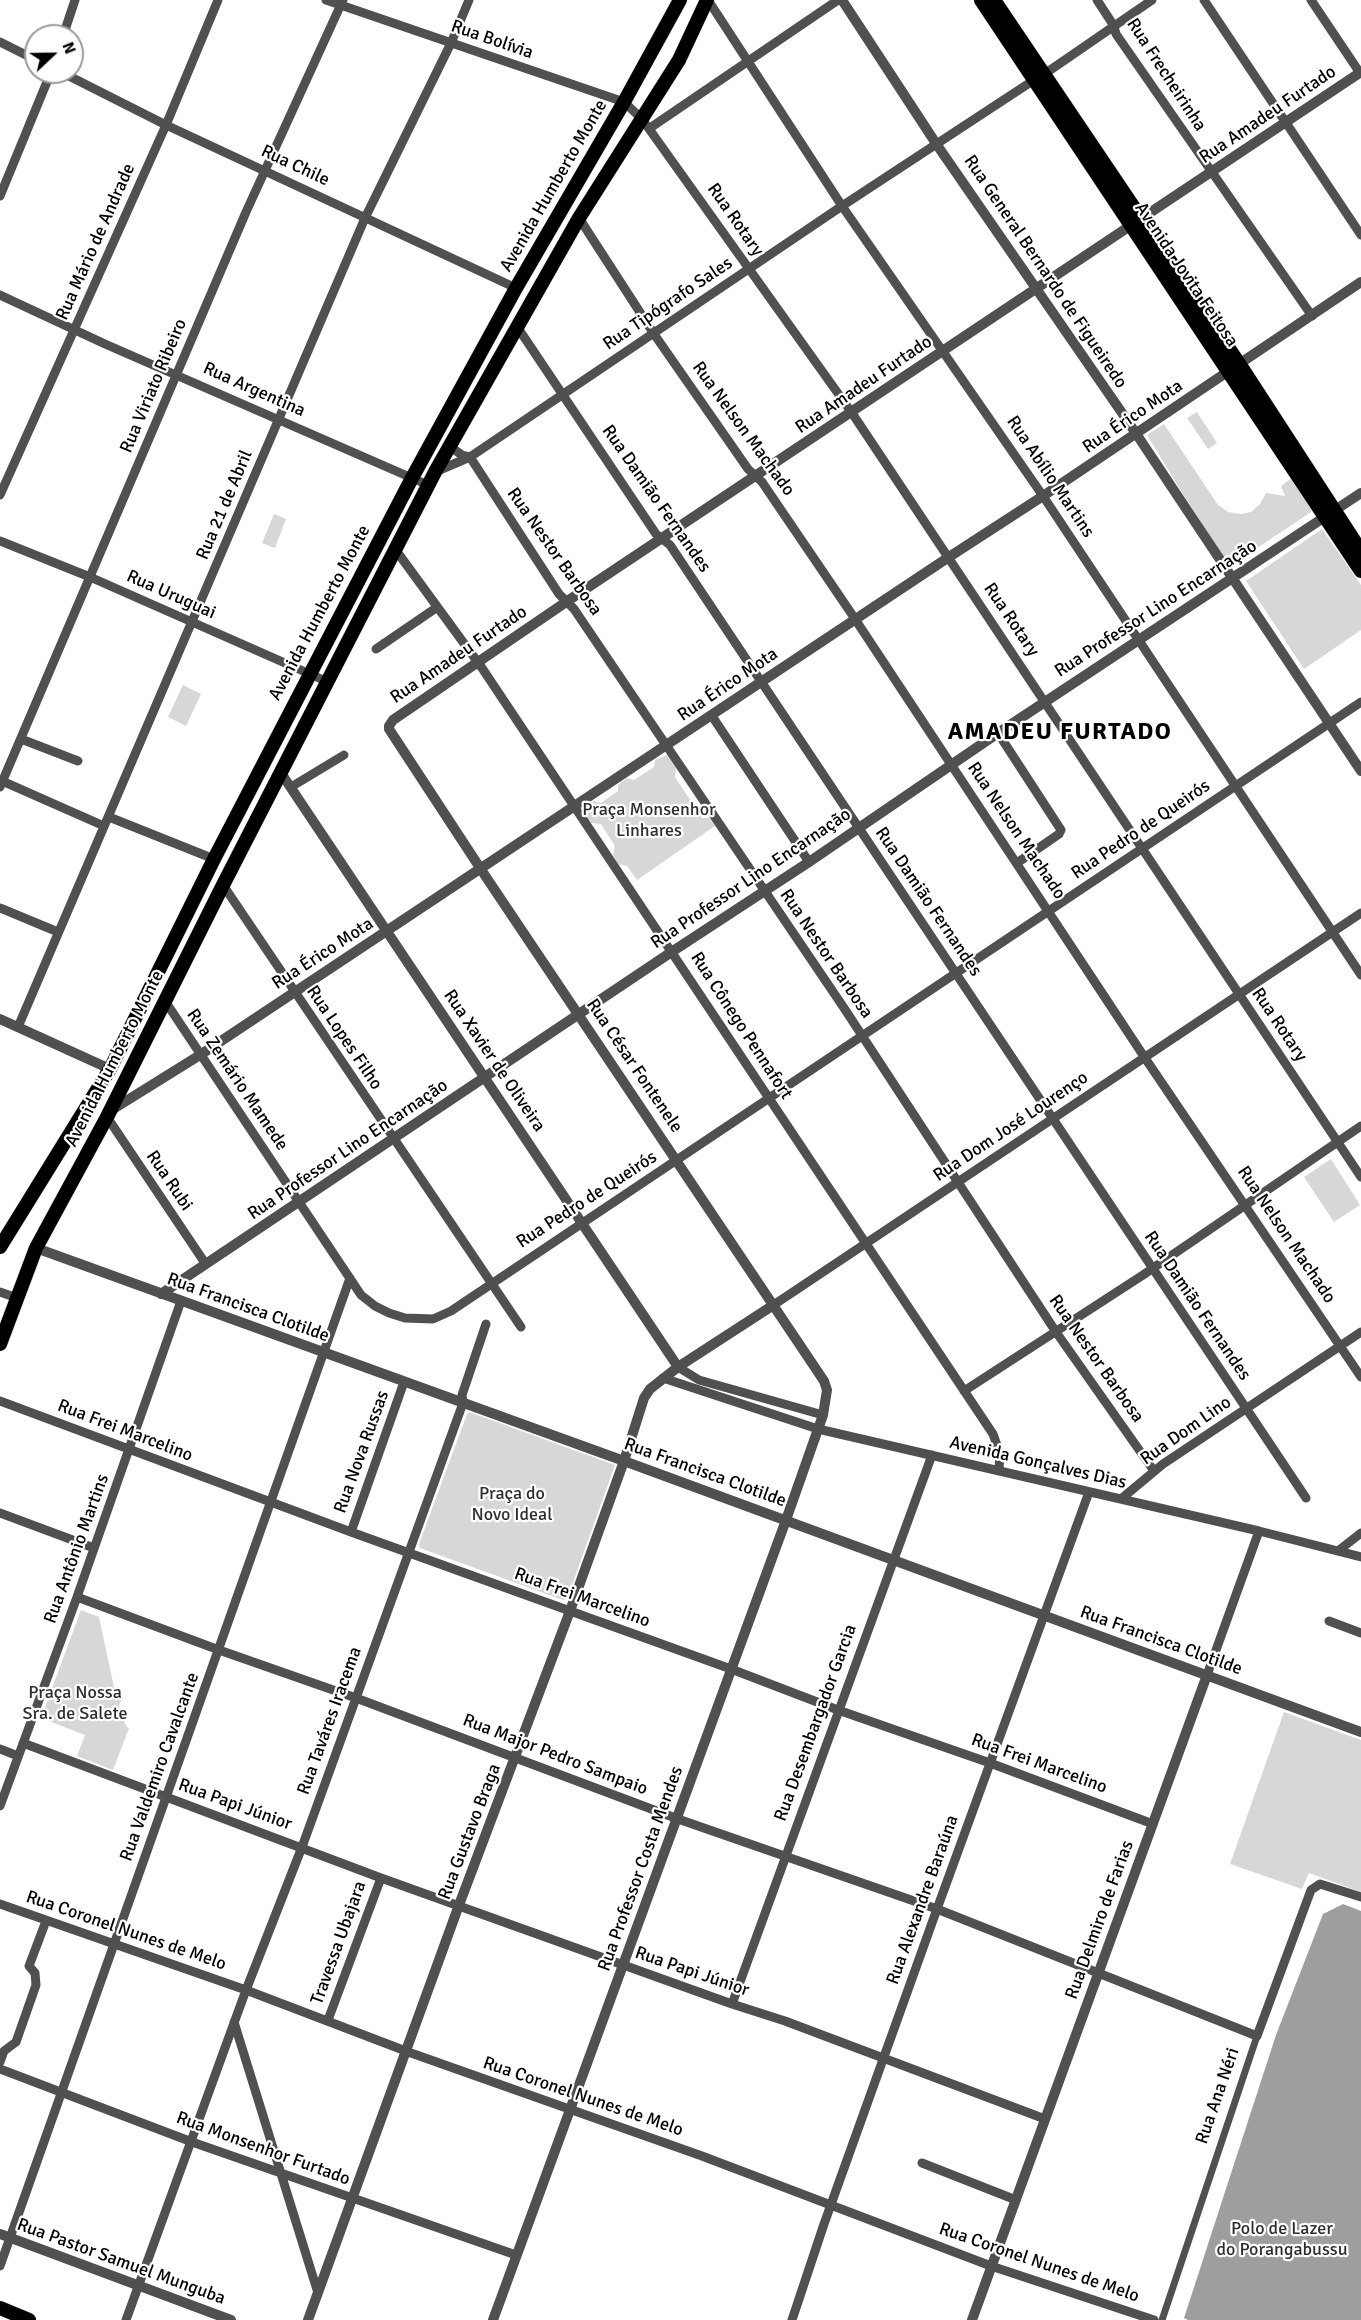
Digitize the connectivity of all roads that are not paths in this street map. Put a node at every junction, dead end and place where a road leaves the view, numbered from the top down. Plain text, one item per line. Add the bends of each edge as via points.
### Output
1 (75, 0) edge
2 (218, 0) edge
3 (326, 0) edge
4 (469, 0) edge
5 (680, 0) edge
6 (707, 0) edge
7 (840, 0) edge
8 (981, 0) edge
9 (994, 0) edge
10 (1097, 0) edge
11 (1152, 0) edge
12 (1204, 0) edge
13 (1311, 0) edge
14 (342, 2) edge
15 (67, 24) edge
16 (1114, 26) junction
17 (0, 42) edge
18 (451, 43) junction
19 (24, 54) edge
20 (748, 61) junction
21 (1360, 73) edge
22 (1038, 78) junction
23 (46, 84) edge
24 (84, 84) edge
25 (624, 102) junction
26 (1286, 122) junction
27 (646, 124) junction
28 (166, 125) junction
29 (938, 145) junction
30 (266, 170) junction
31 (1211, 173) junction
32 (0, 196) edge
33 (842, 206) junction
34 (366, 218) junction
35 (579, 218) junction
36 (1136, 223) junction
37 (1361, 236) edge
38 (750, 269) junction
39 (1361, 282) edge
40 (516, 288) junction
41 (1038, 289) junction
42 (0, 295) edge
43 (1312, 316) junction
44 (518, 328) junction
45 (75, 329) junction
46 (654, 334) junction
47 (943, 352) junction
48 (1234, 369) junction
49 (178, 374) junction
50 (562, 394) junction
51 (852, 413) junction
52 (279, 420) junction
53 (1136, 434) junction
54 (449, 446) junction
55 (470, 458) junction
56 (435, 472) junction
57 (755, 477) junction
58 (411, 478) junction
59 (428, 485) junction
60 (1361, 493) edge
61 (0, 495) edge
62 (1043, 496) junction
63 (1330, 514) junction
64 (663, 539) junction
65 (0, 541) edge
66 (395, 549) junction
67 (1361, 551) edge
68 (949, 557) junction
69 (1361, 571) edge
70 (90, 577) junction
71 (1232, 578) junction
72 (566, 603) junction
73 (436, 608) junction
74 (855, 620) junction
75 (193, 623) junction
76 (1140, 640) junction
77 (376, 650) dead end
78 (478, 663) junction
79 (308, 674) junction
80 (328, 682) junction
81 (762, 683) junction
82 (1046, 702) junction
83 (1361, 702) edge
84 (712, 716) junction
85 (1329, 723) junction
86 (389, 729) joint
87 (998, 733) junction
88 (21, 739) junction
89 (666, 747) junction
90 (344, 755) dead end
91 (78, 761) dead end
92 (951, 765) junction
93 (1361, 771) edge
94 (281, 773) junction
95 (1, 783) edge
96 (1237, 786) junction
97 (291, 787) junction
98 (574, 806) junction
99 (109, 817) junction
100 (104, 826) junction
101 (858, 828) junction
102 (1143, 849) junction
103 (214, 859) junction
104 (809, 862) junction
105 (1017, 863) junction
106 (480, 868) junction
107 (223, 885) junction
108 (764, 892) junction
109 (0, 908) edge
110 (1049, 911) junction
111 (1361, 913) edge
112 (387, 931) junction
113 (58, 932) junction
114 (1332, 932) junction
115 (673, 951) junction
116 (956, 974) junction
117 (1361, 975) edge
118 (294, 992) junction
119 (1239, 995) junction
120 (165, 1002) junction
121 (580, 1014) junction
122 (0, 1019) edge
123 (18, 1027) junction
124 (862, 1036) junction
125 (200, 1055) junction
126 (1145, 1058) junction
127 (110, 1069) junction
128 (486, 1078) junction
129 (769, 1098) junction
130 (108, 1114) junction
131 (1052, 1119) junction
132 (1361, 1126) edge
133 (393, 1139) junction
134 (1338, 1142) junction
135 (677, 1160) junction
136 (1361, 1177) edge
137 (958, 1181) junction
138 (299, 1203) junction
139 (1245, 1204) junction
140 (582, 1222) junction
141 (866, 1243) junction
142 (0, 1247) edge
143 (36, 1248) junction
144 (205, 1263) junction
145 (1152, 1269) junction
146 (350, 1278) junction
147 (490, 1284) junction
148 (0, 1292) edge
149 (162, 1294) junction
150 (17, 1298) junction
151 (181, 1301) junction
152 (772, 1306) junction
153 (486, 1324) dead end
154 (521, 1327) dead end
155 (1056, 1332) junction
156 (1361, 1332) edge
157 (0, 1344) edge
158 (1340, 1346) junction
159 (325, 1353) junction
160 (678, 1367) junction
161 (1361, 1377) edge
162 (663, 1378) junction
163 (404, 1382) junction
164 (710, 1388) junction
165 (964, 1391) junction
166 (0, 1401) edge
167 (463, 1403) junction
168 (1246, 1409) junction
169 (823, 1414) junction
170 (818, 1429) junction
171 (129, 1451) junction
172 (932, 1455) junction
173 (624, 1461) junction
174 (999, 1470) junction
175 (1154, 1472) junction
176 (1089, 1492) junction
177 (1306, 1498) dead end
178 (1121, 1499) junction
179 (270, 1502) junction
180 (0, 1513) edge
181 (786, 1520) junction
182 (1259, 1531) junction
183 (351, 1532) junction
184 (1361, 1533) edge
185 (1350, 1541) junction
186 (1361, 1543) edge
187 (94, 1548) junction
188 (1338, 1551) junction
189 (409, 1553) junction
190 (1361, 1557) edge
191 (894, 1559) junction
192 (77, 1597) junction
193 (570, 1611) junction
194 (1043, 1615) junction
195 (1329, 1621) dead end
196 (1361, 1633) edge
197 (219, 1650) junction
198 (731, 1669) junction
199 (1207, 1675) junction
200 (356, 1698) junction
201 (838, 1710) junction
202 (1361, 1732) edge
203 (23, 1743) junction
204 (0, 1749) edge
205 (18, 1756) junction
206 (516, 1758) junction
207 (990, 1762) junction
208 (166, 1797) junction
209 (0, 1806) edge
210 (678, 1819) junction
211 (1153, 1824) junction
212 (302, 1847) junction
213 (785, 1856) junction
214 (381, 1878) junction
215 (1361, 1897) edge
216 (0, 1904) edge
217 (459, 1905) junction
218 (937, 1909) junction
219 (46, 1921) junction
220 (113, 1945) junction
221 (622, 1965) junction
222 (1098, 1973) junction
223 (246, 1990) junction
224 (732, 2004) junction
225 (328, 2020) junction
226 (234, 2022) junction
227 (1257, 2036) junction
228 (406, 2051) junction
229 (885, 2057) junction
230 (0, 2062) edge
231 (0, 2068) edge
232 (61, 2092) junction
233 (571, 2111) junction
234 (1045, 2119) junction
235 (192, 2142) junction
236 (922, 2163) dead end
237 (281, 2173) junction
238 (352, 2198) junction
239 (1016, 2200) junction
240 (831, 2205) junction
241 (5, 2236) edge
242 (516, 2255) junction
243 (0, 2266) edge
244 (991, 2266) junction
245 (138, 2287) junction
246 (318, 2293) junction
247 (0, 2308) edge
248 (29, 2320) edge
249 (126, 2320) edge
250 (231, 2320) edge
251 (308, 2320) edge
252 (493, 2320) edge
253 (792, 2320) edge
254 (972, 2320) edge
255 (1154, 2320) edge
256 (1162, 2320) edge

1 - 15 street
2 - 28 street, Rua Mário de Andrade
3 - 14 street, Rua Bolívia
4 - 18 street, Rua 21 de Abril
5 - 25 main road, Avenida Humberto Monte
6 - 20 street, Rua Abílio Martins
6 - 27 main road, Avenida Humberto Monte
7 - 20 street
7 - 29 street, Rua General Bernardo de Figueiredo
8 - 22 main road, Avenida Jovita Feitosa
9 - 22 main road, Avenida Jovita Feitosa
10 - 16 street, Rua Frecheirinha
11 - 16 street, Rua Tipógrafo Sales
12 - 26 street
13 - 21 street
14 - 18 street, Rua Bolívia
14 - 30 street, Rua Viriato Ribeiro
16 - 22 street, Rua Tipógrafo Sales
16 - 31 street, Rua Frecheirinha
17 - 19 street
18 - 25 street, Rua Bolívia
18 - 34 street, Rua 21 de Abril
20 - 27 street
20 - 33 street, Rua Abílio Martins
21 - 26 street, Rua Amadeu Furtado
22 - 29 street, Rua Tipógrafo Sales
22 - 36 main road, Avenida Jovita Feitosa
23 - 32 street
24 - 28 street, Rua Chile
25 - 27 street, Rua Bolívia
25 - 40 main road, Avenida Humberto Monte
26 - 31 street, Rua Amadeu Furtado
26 - 37 street
27 - 35 main road, Avenida Humberto Monte
27 - 38 street, Rua Rotary
28 - 30 street, Rua Chile
28 - 45 street, Rua Mário de Andrade
29 - 33 street, Rua Tipógrafo Sales
29 - 41 street, Rua General Bernardo de Figueiredo
30 - 34 street, Rua Chile
30 - 49 street, Rua Viriato Ribeiro
31 - 36 street, Rua Amadeu Furtado
31 - 43 street, Rua Frecheirinha
33 - 38 street, Rua Tipógrafo Sales
33 - 47 street, Rua Abílio Martins
34 - 40 street, Rua Chile
34 - 52 street, Rua 21 de Abril
35 - 44 main road, Avenida Humberto Monte
35 - 46 street, Rua Nelson Machado
36 - 41 street, Rua Amadeu Furtado
36 - 48 main road, Avenida Jovita Feitosa
38 - 46 street, Rua Tipógrafo Sales
38 - 51 street, Rua Rotary
39 - 43 street, Rua Érico Mota
40 - 58 main road, Avenida Humberto Monte
41 - 47 street, Rua Amadeu Furtado
41 - 53 street, Rua General Bernardo de Figueiredo
42 - 45 street, Rua Argentina
43 - 48 street, Rua Érico Mota
44 - 50 street, Rua Damião Fernandes
44 - 54 main road, Avenida Humberto Monte
45 - 49 street, Rua Argentina
45 - 61 street, Rua Mário de Andrade
46 - 50 street, Rua Tipógrafo Sales
46 - 57 street, Rua Nelson Machado
47 - 51 street, Rua Amadeu Furtado
47 - 62 street, Rua Abílio Martins
48 - 53 street, Rua Érico Mota
48 - 63 main road, Avenida Jovita Feitosa
49 - 52 street, Rua Argentina
49 - 70 street, Rua Viriato Ribeiro
50 - 55 street, Rua Tipógrafo Sales
50 - 64 street, Rua Damião Fernandes
51 - 57 street, Rua Amadeu Furtado
51 - 68 street, Rua Rotary
52 - 58 street, Rua Argentina
52 - 75 street, Rua 21 de Abril
53 - 62 street, Rua Érico Mota
53 - 71 street, Rua General Bernardo de Figueiredo
54 - 55 street, Rua Nestor Barbosa
54 - 56 main road, Avenida Humberto Monte
55 - 56 street
55 - 72 street, Rua Nestor Barbosa
56 - 59 main road, Avenida Humberto Monte
57 - 64 street, Rua Amadeu Furtado
57 - 74 street, Rua Nelson Machado
58 - 59 street, Rua Argentina
58 - 79 main road, Avenida Humberto Monte
59 - 66 main road, Avenida Humberto Monte
60 - 63 street, Rua Professor Lino Encarnação
62 - 68 street, Rua Érico Mota
62 - 76 street, Rua Abílio Martins
63 - 67 main road, Avenida Jovita Feitosa
63 - 69 main road, Avenida Jovita Feitosa
63 - 71 street, Rua Professor Lino Encarnação
64 - 72 street, Rua Amadeu Furtado
64 - 81 street, Rua Damião Fernandes
65 - 70 street, Rua Uruguai
66 - 73 street, Rua Cônego Pennafort
66 - 80 main road, Avenida Humberto Monte
68 - 74 street, Rua Érico Mota
68 - 82 street, Rua Rotary
70 - 75 street, Rua Uruguai
70 - 88 street, Rua Viriato Ribeiro
71 - 76 street, Rua Professor Lino Encarnação
71 - 85 street, Rua General Bernardo de Figueiredo
72 - 78 street, Rua Amadeu Furtado
72 - 89 street, Rua Nestor Barbosa via 574,609
73 - 77 street
73 - 78 street, Rua Cônego Pennafort
74 - 81 street, Rua Érico Mota
74 - 92 street, Rua Nelson Machado
75 - 79 street, Rua Uruguai
75 - 99 street, Rua 21 de Abril
76 - 82 street, Rua Professor Lino Encarnação
76 - 96 street, Rua Abílio Martins
78 - 86 street, Rua Amadeu Furtado via 393,720
78 - 98 street, Rua Cônego Pennafort
79 - 80 street, Rua Uruguai
79 - 103 main road, Avenida Humberto Monte
80 - 94 main road, Avenida Humberto Monte
81 - 84 street, Rua Érico Mota
81 - 101 street, Rua Damião Fernandes
82 - 87 street, Rua Professor Lino Encarnação
82 - 102 street, Rua Rotary
83 - 85 street, Rua Pedro de Queirós
84 - 89 street, Rua Érico Mota
84 - 104 street
85 - 93 street, Rua General Bernardo de Figueiredo
85 - 96 street, Rua Pedro de Queirós
86 - 106 street, Rua César Fontenele
87 - 92 street, Rua Professor Lino Encarnação
87 - 105 street via 1061,830
88 - 91 street
88 - 95 street, Rua Viriato Ribeiro
89 - 98 street, Rua Érico Mota
89 - 108 street, Rua Nestor Barbosa
90 - 97 street
92 - 101 street, Rua Professor Lino Encarnação
92 - 105 street, Rua Nelson Machado
94 - 97 street, Rua Xavier de Oliveira
94 - 107 main road, Avenida Humberto Monte
95 - 100 street
96 - 102 street, Rua Pedro de Queirós
96 - 114 street, Rua Abílio Martins
97 - 112 street, Rua Xavier de Oliveira
98 - 106 street, Rua Érico Mota
98 - 115 street, Rua Cônego Pennafort
99 - 100 street, Rua 21 de Abril
99 - 103 street
100 - 113 street, Rua 21 de Abril
101 - 104 street, Rua Professor Lino Encarnação
101 - 116 street, Rua Damião Fernandes
102 - 110 street, Rua Pedro de Queirós
102 - 119 street, Rua Rotary
103 - 127 main road, Avenida Humberto Monte
104 - 108 street, Rua Professor Lino Encarnação
105 - 110 street, Rua Nelson Machado
106 - 112 street, Rua Érico Mota
106 - 121 street, Rua César Fontenele
107 - 118 street, Rua Lopes Filho
107 - 120 main road, Avenida Humberto Monte
108 - 115 street, Rua Professor Lino Encarnação
108 - 124 street, Rua Nestor Barbosa
109 - 113 street
110 - 116 street, Rua Pedro de Queirós
110 - 126 street, Rua Nelson Machado
111 - 114 street, Rua Dom José Lourenço
112 - 118 street, Rua Érico Mota
112 - 128 street, Rua Xavier de Oliveira
113 - 123 street, Rua 21 de Abril
114 - 117 street, Rua Abílio Martins
114 - 119 street, Rua Dom José Lourenço
115 - 121 street, Rua Professor Lino Encarnação
115 - 129 street, Rua Cônego Pennafort
116 - 124 street, Rua Pedro de Queirós
116 - 131 street, Rua Damião Fernandes
118 - 125 street, Rua Érico Mota
118 - 133 street, Rua Lopes Filho
119 - 126 street, Rua Dom José Lourenço
119 - 134 street, Rua Rotary
120 - 125 street, Rua Zemário Mamede
120 - 130 main road, Avenida Humberto Monte
121 - 128 street, Rua Professor Lino Encarnação
121 - 135 street, Rua César Fontenele
122 - 123 street
123 - 127 street
124 - 129 street, Rua Pedro de Queirós
124 - 137 street, Rua Nestor Barbosa
125 - 130 street, Rua Érico Mota
125 - 138 street, Rua Zemário Mamede
126 - 131 street, Rua Dom José Lourenço
126 - 139 street, Rua Nelson Machado
127 - 142 main road, Avenida Humberto Monte
128 - 133 street, Rua Professor Lino Encarnação
128 - 140 street, Rua Xavier de Oliveira
129 - 135 street, Rua Pedro de Queirós
129 - 141 street, Rua Cônego Pennafort
130 - 143 main road, Avenida Humberto Monte
130 - 144 street, Rua Rubi
131 - 137 street, Rua Dom José Lourenço
131 - 145 street, Rua Damião Fernandes
132 - 134 street
133 - 138 street, Rua Professor Lino Encarnação
133 - 147 street, Rua Lopes Filho
134 - 136 street, Rua Rotary
134 - 139 street
135 - 140 street, Rua Pedro de Queirós
135 - 152 street, Rua César Fontenele
137 - 141 street, Rua Dom José Lourenço
137 - 155 street, Rua Nestor Barbosa
138 - 144 street, Rua Professor Lino Encarnação
138 - 146 street, Rua Zemário Mamede
139 - 145 street
139 - 158 street, Rua Nelson Machado
140 - 147 street, Rua Pedro de Queirós
140 - 160 street, Rua Xavier de Oliveira
141 - 152 street, Rua Dom José Lourenço
141 - 165 street, Rua Cônego Pennafort
143 - 149 street, Rua Francisca Clotilde
143 - 150 main road, Avenida Humberto Monte
144 - 149 street, Rua Professor Lino Encarnação
145 - 155 street
145 - 168 street, Rua Damião Fernandes
146 - 147 street, Rua Zemário Mamede via 361,1295 375,1306 405,1318 421,1319 452,1311
146 - 159 street, Rua Valdemiro Cavalcante
147 - 154 street, Rua Lopes Filho
148 - 150 street
149 - 151 street, Rua Francisca Clotilde
150 - 157 main road, Avenida Humberto Monte
151 - 159 street, Rua Francisca Clotilde
151 - 171 street, Rua Antônio Martins
152 - 160 street, Rua Dom José Lourenço
152 - 169 street, Rua César Fontenele via 824,1382 827,1397
153 - 167 street, Rua Taváres Iracema via 462,1395
155 - 165 street
155 - 175 street, Rua Nestor Barbosa
156 - 158 street, Rua Dom Lino
158 - 161 street, Rua Nelson Machado
158 - 168 street, Rua Dom Lino
159 - 163 street, Rua Francisca Clotilde
159 - 179 street, Rua Valdemiro Cavalcante
160 - 162 street, Rua Gustavo Braga
160 - 164 street, Avenida Gonçalves Dias
162 - 164 street, Avenida Gonçalves Dias
162 - 173 street, Rua Gustavo Braga via 644,1398
163 - 167 street, Rua Francisca Clotilde
163 - 183 street, Rua Nova Russas
164 - 169 street, Avenida Gonçalves Dias
164 - 170 street, Avenida Gonçalves Dias
165 - 174 street, Rua Cônego Pennafort via 998,1443
166 - 171 street, Rua Frei Marcelino
167 - 173 street, Rua Francisca Clotilde
167 - 189 street, Rua Taváres Iracema
168 - 175 street, Rua Dom Lino
168 - 177 street, Rua Damião Fernandes
169 - 170 street, Rua César Fontenele
170 - 172 street, Avenida Gonçalves Dias
170 - 181 street, Rua Professor Costa Mendes
171 - 179 street, Rua Frei Marcelino
171 - 187 street, Rua Antônio Martins
172 - 174 street, Avenida Gonçalves Dias
172 - 191 street, Rua Desembargador Garcia
173 - 181 street, Rua Francisca Clotilde
173 - 193 street, Rua Gustavo Braga
174 - 176 street, Avenida Gonçalves Dias
175 - 178 street, Rua Dom Lino
176 - 178 street, Avenida Gonçalves Dias
176 - 194 street, Rua Alexandre Baraúna
178 - 182 street, Avenida Gonçalves Dias
179 - 183 street, Rua Frei Marcelino
179 - 197 street, Rua Valdemiro Cavalcante
180 - 187 street
181 - 191 street, Rua Francisca Clotilde
181 - 198 street, Rua Professor Costa Mendes
182 - 188 street, Avenida Gonçalves Dias
182 - 199 street, Rua Delmiro de Farias
183 - 189 street, Rua Frei Marcelino
184 - 185 street
185 - 186 street
185 - 188 street
187 - 192 street, Rua Antônio Martins
188 - 190 street, Avenida Gonçalves Dias
189 - 193 street, Rua Frei Marcelino
189 - 200 street, Rua Taváres Iracema
191 - 194 street, Rua Francisca Clotilde
191 - 201 street, Rua Desembargador Garcia
192 - 197 street, Rua Major Pedro Sampaio
192 - 203 street, Rua Antônio Martins
193 - 198 street, Rua Frei Marcelino
193 - 206 street, Rua Gustavo Braga
194 - 199 street, Rua Francisca Clotilde
194 - 207 street, Rua Alexandre Baraúna
195 - 196 street
197 - 200 street, Rua Major Pedro Sampaio
197 - 208 street, Rua Valdemiro Cavalcante
198 - 201 street, Rua Frei Marcelino
198 - 210 street, Rua Professor Costa Mendes
199 - 202 street, Rua Francisca Clotilde
199 - 211 street, Rua Delmiro de Farias
200 - 206 street, Rua Major Pedro Sampaio
200 - 212 street, Rua Taváres Iracema
201 - 207 street, Rua Frei Marcelino
201 - 213 street, Rua Desembargador Garcia
203 - 205 street, Rua Antônio Martins
203 - 208 street, Rua Papi Júnior
204 - 205 street
205 - 209 street, Rua Antônio Martins
206 - 210 street, Rua Major Pedro Sampaio
206 - 217 street, Rua Gustavo Braga
207 - 211 street, Rua Frei Marcelino
207 - 218 street, Rua Alexandre Baraúna
208 - 212 street, Rua Papi Júnior
208 - 220 street, Rua Valdemiro Cavalcante
210 - 213 street, Rua Major Pedro Sampaio
210 - 221 street, Rua Professor Costa Mendes
211 - 222 street, Rua Delmiro de Farias
212 - 214 street, Rua Papi Júnior
212 - 223 street, Rua Taváres Iracema
213 - 218 street, Rua Major Pedro Sampaio
213 - 224 street, Rua Desembargador Garcia
214 - 217 street, Rua Papi Júnior
214 - 225 street, Travessa Ubajara
215 - 227 street, Rua Ana Néri via 1315,1885
216 - 219 street, Rua Coronel Nunes de Melo
217 - 221 street, Rua Papi Júnior
217 - 228 street, Rua Gustavo Braga
218 - 222 street, Rua Major Pedro Sampaio
218 - 229 street, Rua Alexandre Baraúna
219 - 220 street, Rua Coronel Nunes de Melo
219 - 230 street via 29,1966 35,1973 36,1985 16,2042 4,2051
220 - 223 street, Rua Coronel Nunes de Melo
220 - 232 street, Rua Valdemiro Cavalcante
221 - 224 street, Rua Papi Júnior
221 - 233 street, Rua Professor Costa Mendes
222 - 227 street, Rua Major Pedro Sampaio
222 - 234 street, Rua Delmiro de Farias
223 - 225 street, Rua Coronel Nunes de Melo
223 - 226 street, Rua Taváres Iracema
224 - 229 street, Rua Papi Júnior
225 - 228 street, Rua Coronel Nunes de Melo
226 - 235 street, Rua Taváres Iracema
226 - 237 street
227 - 256 street, Rua Ana Néri
228 - 233 street, Rua Coronel Nunes de Melo
228 - 238 street, Rua Gustavo Braga
229 - 234 street, Rua Papi Júnior
229 - 240 street, Rua Alexandre Baraúna
231 - 232 street, Rua Monsenhor Furtado
232 - 235 street, Rua Monsenhor Furtado
232 - 241 street, Rua Valdemiro Cavalcante
233 - 240 street, Rua Coronel Nunes de Melo
233 - 242 street, Rua Professor Costa Mendes
234 - 239 street, Rua Delmiro de Farias
235 - 237 street, Rua Monsenhor Furtado
235 - 245 street, Rua Taváres Iracema
236 - 239 street
237 - 238 street, Rua Monsenhor Furtado
237 - 246 street
238 - 242 street, Rua Monsenhor Furtado
238 - 246 street, Rua Gustavo Braga
239 - 244 street, Rua Delmiro de Farias
240 - 244 street, Rua Coronel Nunes de Melo
240 - 253 street, Rua Alexandre Baraúna
241 - 243 street, Rua Valdemiro Cavalcante
241 - 245 street, Rua Pastor Samuel Munguba
242 - 252 street, Rua Professor Costa Mendes
244 - 254 street, Rua Delmiro de Farias
244 - 255 street, Rua Coronel Nunes de Melo
245 - 249 street, Rua Taváres Iracema
245 - 250 street, Rua Pastor Samuel Munguba
246 - 251 street, Rua Gustavo Braga
247 - 248 main road

